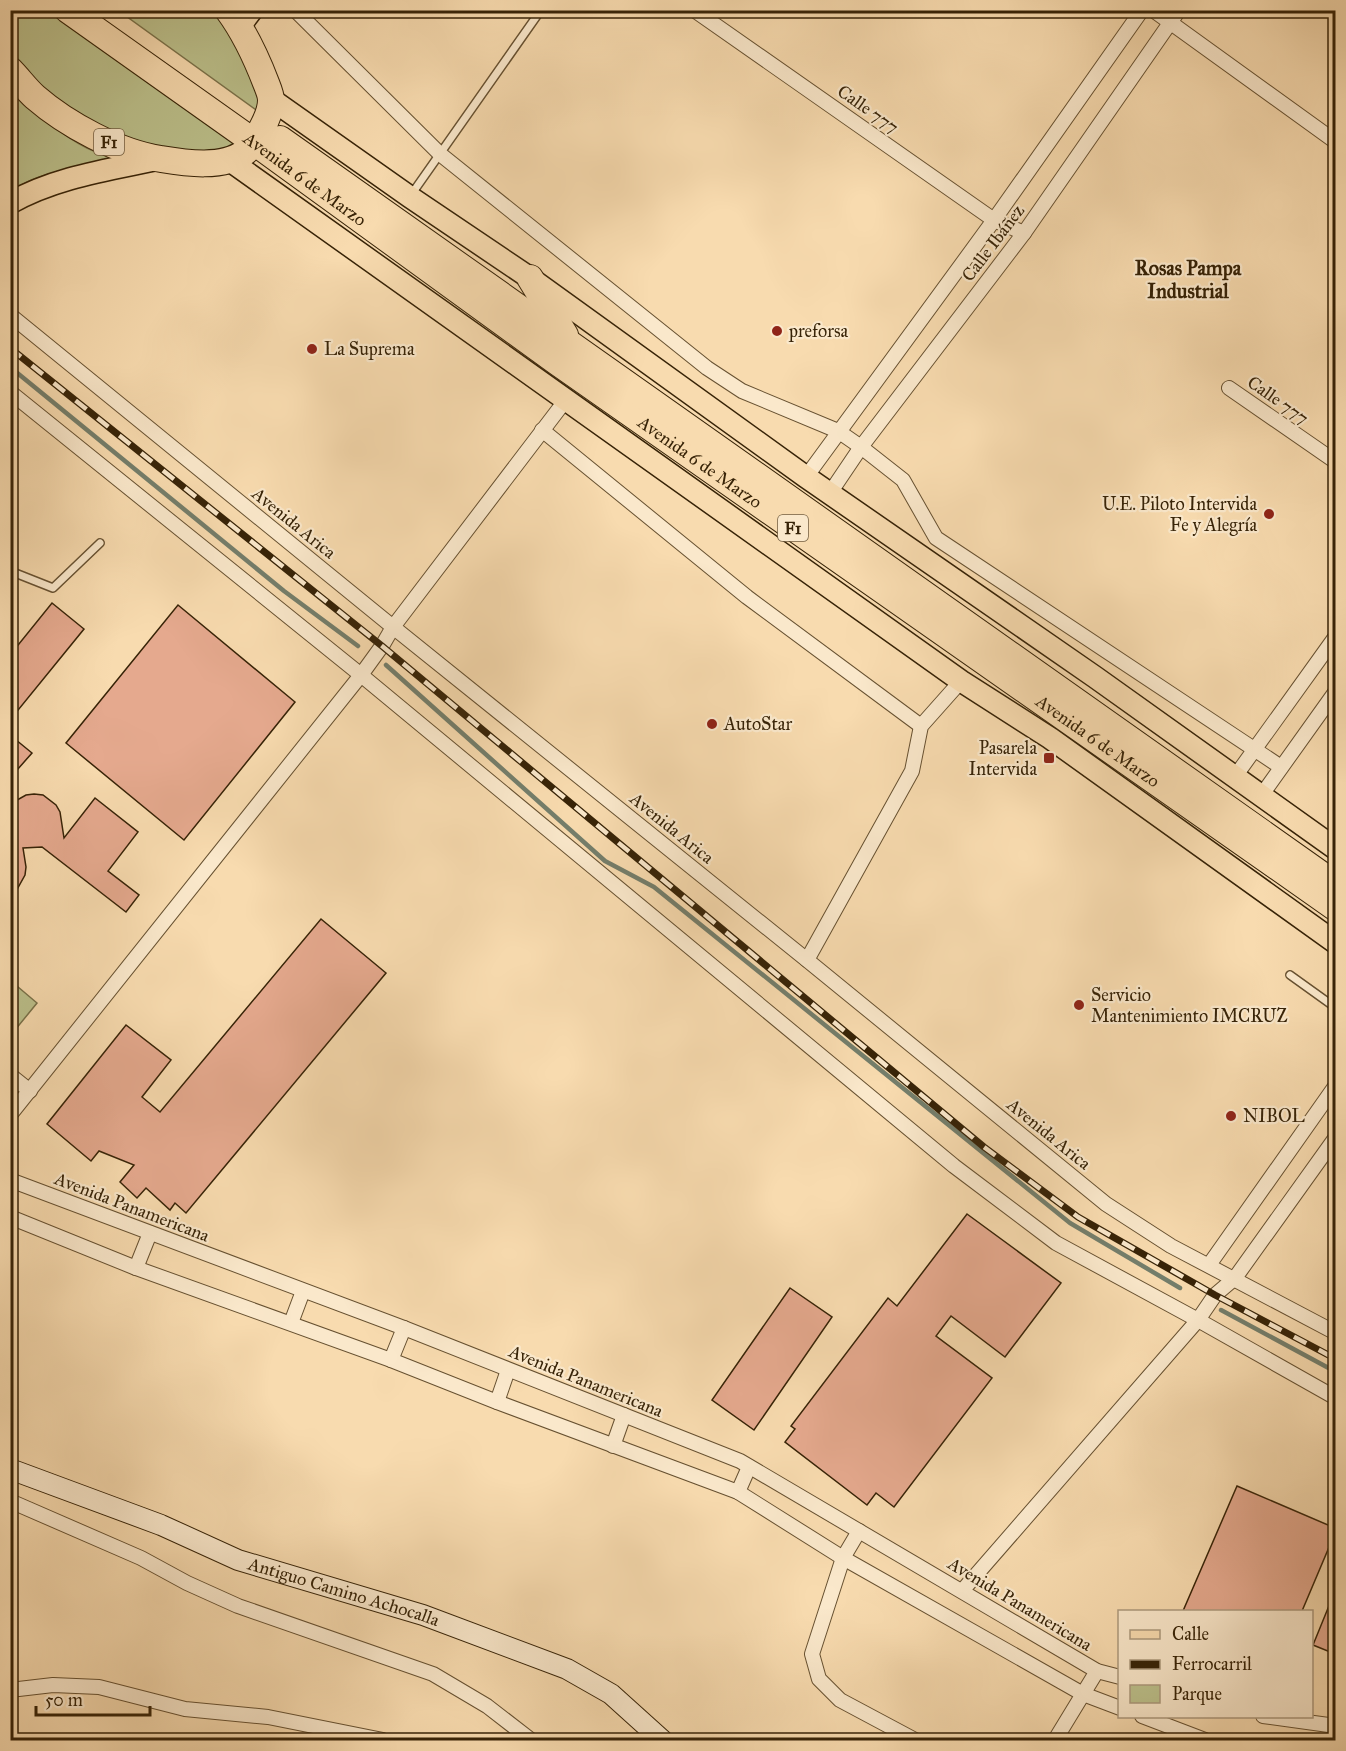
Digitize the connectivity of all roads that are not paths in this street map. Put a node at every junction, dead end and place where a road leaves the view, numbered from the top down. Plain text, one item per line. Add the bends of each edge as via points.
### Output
1 (68, 10) edge
2 (98, 10) edge
3 (296, 10) edge
4 (541, 10) edge
5 (694, 10) edge
6 (1142, 10) edge
7 (1153, 10) edge
8 (1179, 10) edge
9 (240, 16) edge
10 (1170, 23) junction
11 (10, 70) edge
12 (272, 99) junction
13 (258, 135) junction
14 (1335, 142) edge
15 (440, 154) junction
16 (159, 159) junction
17 (229, 160) junction
18 (410, 197) junction
19 (10, 203) edge
20 (994, 220) junction
21 (1024, 233) junction
22 (530, 279) junction
23 (10, 315) edge
24 (572, 346) junction
25 (1229, 388) dead end
26 (10, 392) edge
27 (565, 401) junction
28 (542, 430) junction
29 (838, 431) junction
30 (861, 447) junction
31 (1335, 462) edge
32 (806, 477) junction
33 (830, 493) junction
34 (100, 543) dead end
35 (10, 572) edge
36 (393, 627) junction
37 (1335, 636) edge
38 (361, 675) junction
39 (961, 681) junction
40 (1335, 691) edge
41 (921, 726) junction
42 (1255, 749) junction
43 (1281, 767) junction
44 (1234, 778) junction
45 (1261, 796) junction
46 (1335, 849) edge
47 (1335, 885) edge
48 (1335, 908) edge
49 (1335, 942) edge
50 (807, 960) junction
51 (1290, 975) dead end
52 (1335, 1008) edge
53 (10, 1075) edge
54 (1335, 1084) edge
55 (30, 1091) junction
56 (10, 1115) edge
57 (1335, 1137) edge
58 (10, 1180) edge
59 (10, 1217) edge
60 (150, 1233) junction
61 (1209, 1265) junction
62 (136, 1268) junction
63 (1234, 1278) junction
64 (303, 1291) junction
65 (1198, 1320) junction
66 (291, 1323) junction
67 (404, 1328) junction
68 (1335, 1333) edge
69 (391, 1360) junction
70 (508, 1370) junction
71 (1335, 1398) edge
72 (497, 1402) junction
73 (624, 1415) junction
74 (613, 1446) junction
75 (749, 1467) junction
76 (10, 1469) edge
77 (738, 1492) junction
78 (10, 1501) edge
79 (858, 1531) junction
80 (843, 1558) junction
81 (962, 1591) junction
82 (1097, 1671) junction
83 (1118, 1677) edge
84 (10, 1690) edge
85 (1083, 1694) junction
86 (1118, 1708) edge
87 (1147, 1718) edge
88 (1277, 1718) edge
89 (1335, 1726) edge
90 (383, 1740) edge
91 (531, 1740) edge
92 (662, 1740) edge
93 (915, 1740) edge
94 (1055, 1740) edge
95 (1205, 1740) edge

1 - 13 highway, Avenida 6 de Marzo / F1
2 - 13 highway, Avenida 6 de Marzo / F1
3 - 15 street
4 - 15 lane
5 - 20 street, Calle 777
6 - 20 street, Calle Ibáñez
7 - 10 street
8 - 10 street, Calle Ibáñez
9 - 12 highway
10 - 14 street
10 - 21 street, Calle Ibáñez
11 - 16 highway, F1 via 34,96 90,134
12 - 13 highway
12 - 18 main road
13 - 17 highway, F1 via 244,152
13 - 24 highway, Avenida 6 de Marzo / F1
13 - 48 highway, Avenida 6 de Marzo / F1 via 557,362
15 - 18 lane
15 - 29 street via 707,368 742,391
16 - 17 highway, F1 via 199,163
16 - 19 main road via 66,179
17 - 27 main road, Avenida 6 de Marzo
18 - 22 main road
20 - 21 street, Calle 777
20 - 29 street, Calle Ibáñez
21 - 30 street, Calle Ibáñez
22 - 24 highway
22 - 32 main road
23 - 36 street, Avenida Arica
24 - 47 highway, Avenida 6 de Marzo / F1
25 - 31 street, Calle 777
26 - 38 street
27 - 28 street
27 - 39 main road, Avenida 6 de Marzo
28 - 36 street
28 - 41 street via 747,597
29 - 30 street
29 - 32 street, Calle Ibáñez
30 - 33 street, Calle Ibáñez
30 - 42 street via 903,480 936,538
32 - 33 main road
33 - 44 main road
34 - 35 lane via 53,588
36 - 38 street
36 - 50 street, Avenida Arica
37 - 42 street
38 - 55 street
38 - 65 street via 954,1166 1056,1243
39 - 41 street
39 - 49 main road, Avenida 6 de Marzo via 1050,738
40 - 43 street
41 - 50 street via 912,771
42 - 43 street
42 - 44 street
43 - 45 street
44 - 45 main road
45 - 46 main road
50 - 61 street, Avenida Arica via 1106,1204 1171,1246
51 - 52 lane
53 - 55 street
54 - 61 street
55 - 56 street
57 - 63 street
58 - 60 street, Avenida Panamericana
59 - 62 street
60 - 62 street
60 - 64 street, Avenida Panamericana
61 - 63 street, Avenida Arica
62 - 66 street
63 - 65 street via 1215,1295
63 - 68 street, Avenida Arica
64 - 66 street
64 - 67 street, Avenida Panamericana
65 - 71 street
65 - 81 street
66 - 69 street
67 - 69 street
67 - 70 street, Avenida Panamericana
69 - 72 street
70 - 72 street
70 - 73 street, Avenida Panamericana
72 - 74 street
73 - 74 street
73 - 75 street, Avenida Panamericana
74 - 77 street
75 - 77 street
75 - 79 street, Avenida Panamericana
76 - 92 main road, Antiguo Camino Achocalla via 161,1525 238,1560 423,1616 567,1669 611,1694
77 - 80 street
78 - 91 street via 141,1558 238,1606 433,1674 487,1706
79 - 80 street
79 - 81 street, Avenida Panamericana
80 - 85 street
80 - 93 street via 812,1654 819,1679 840,1700
81 - 82 street, Avenida Panamericana
82 - 83 street, Avenida Panamericana
82 - 85 street
84 - 90 street via 52,1685 99,1688 185,1709 268,1717
85 - 86 street
85 - 94 street
87 - 95 street
88 - 89 street

